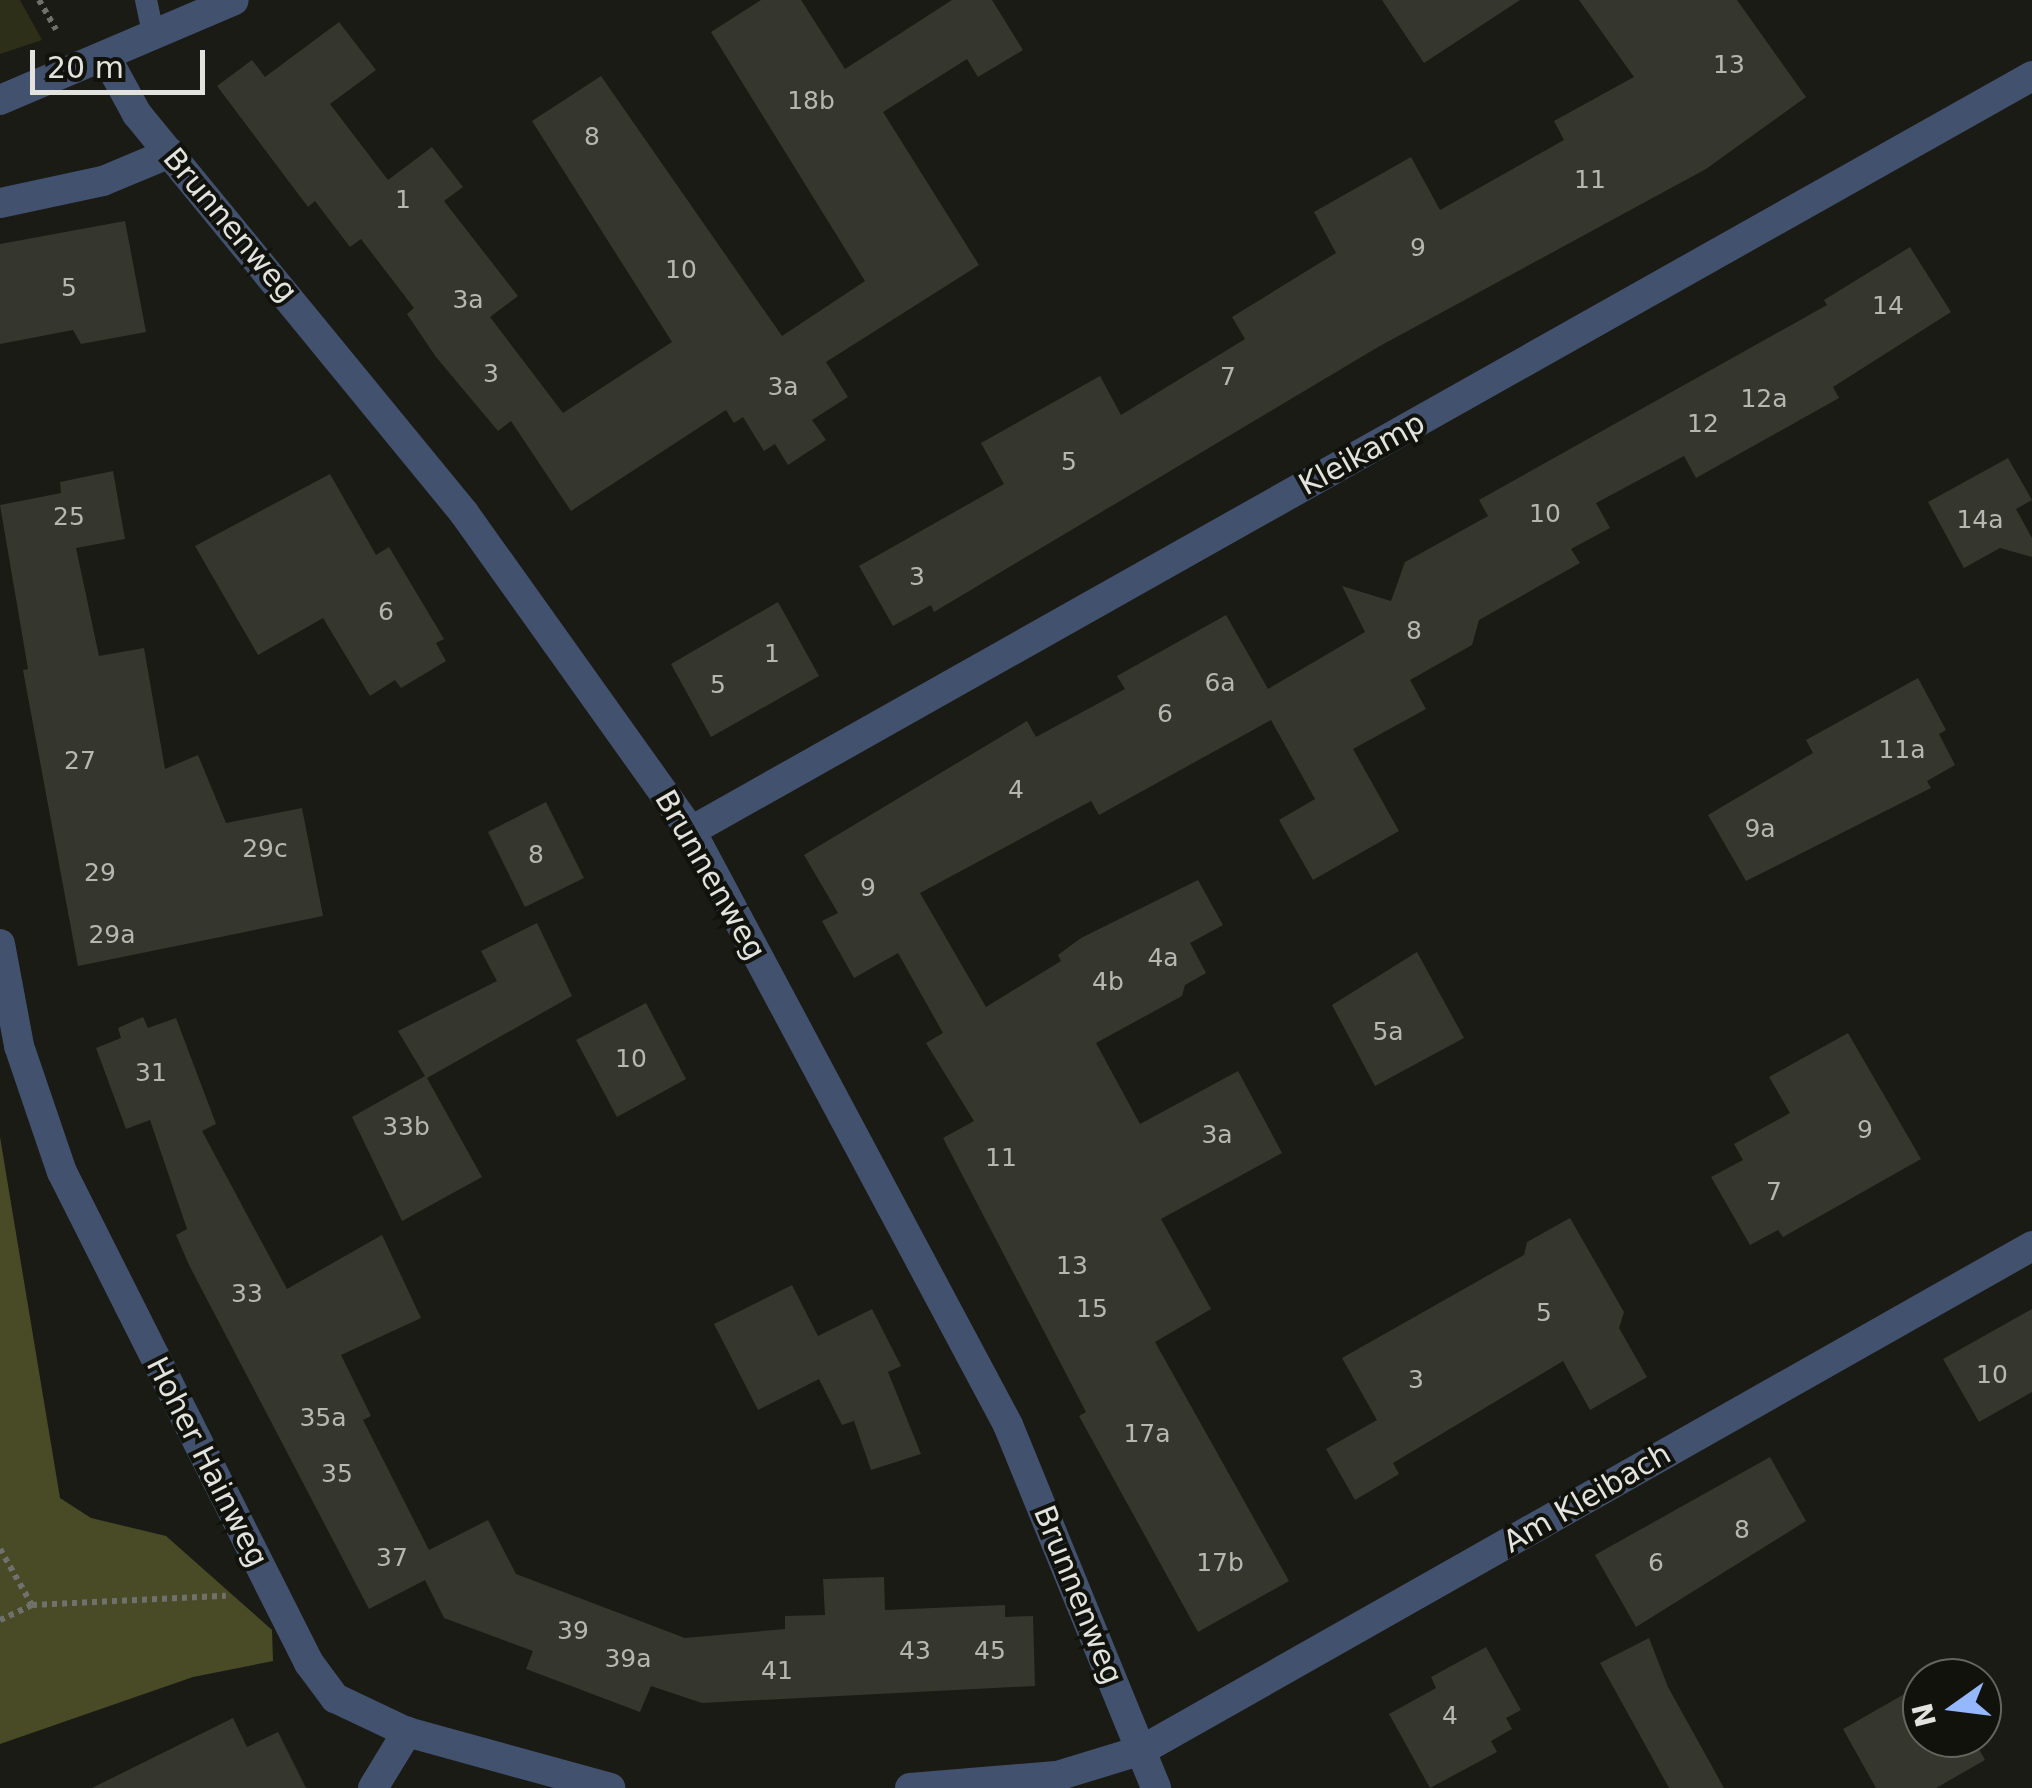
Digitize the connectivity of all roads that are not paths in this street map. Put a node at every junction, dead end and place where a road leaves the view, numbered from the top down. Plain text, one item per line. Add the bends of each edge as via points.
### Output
1 (146, 0) edge
2 (234, 0) edge
3 (153, 34) junction
4 (107, 58) junction
5 (2032, 76) edge
6 (0, 100) edge
7 (170, 153) junction
8 (0, 202) edge
9 (691, 831) junction
10 (0, 944) edge
11 (2032, 1246) edge
12 (407, 1732) junction
13 (1142, 1750) junction
14 (373, 1788) edge
15 (610, 1788) edge
16 (910, 1788) edge
17 (1156, 1788) edge

1 - 3 lane
2 - 3 street
3 - 4 street
4 - 6 street
4 - 7 street, Brunnenweg via 137,114
5 - 9 street, Kleikamp
7 - 8 street via 104,181
7 - 9 street, Brunnenweg via 464,513
9 - 13 street, Brunnenweg via 1008,1426
10 - 12 street, Hoher Hainweg via 19,1046 62,1172 276,1599 335,1698
11 - 13 street, Am Kleibach
12 - 14 street
12 - 15 street, Hoher Hainweg
13 - 16 street via 1057,1776
13 - 17 street, Brunnenweg

